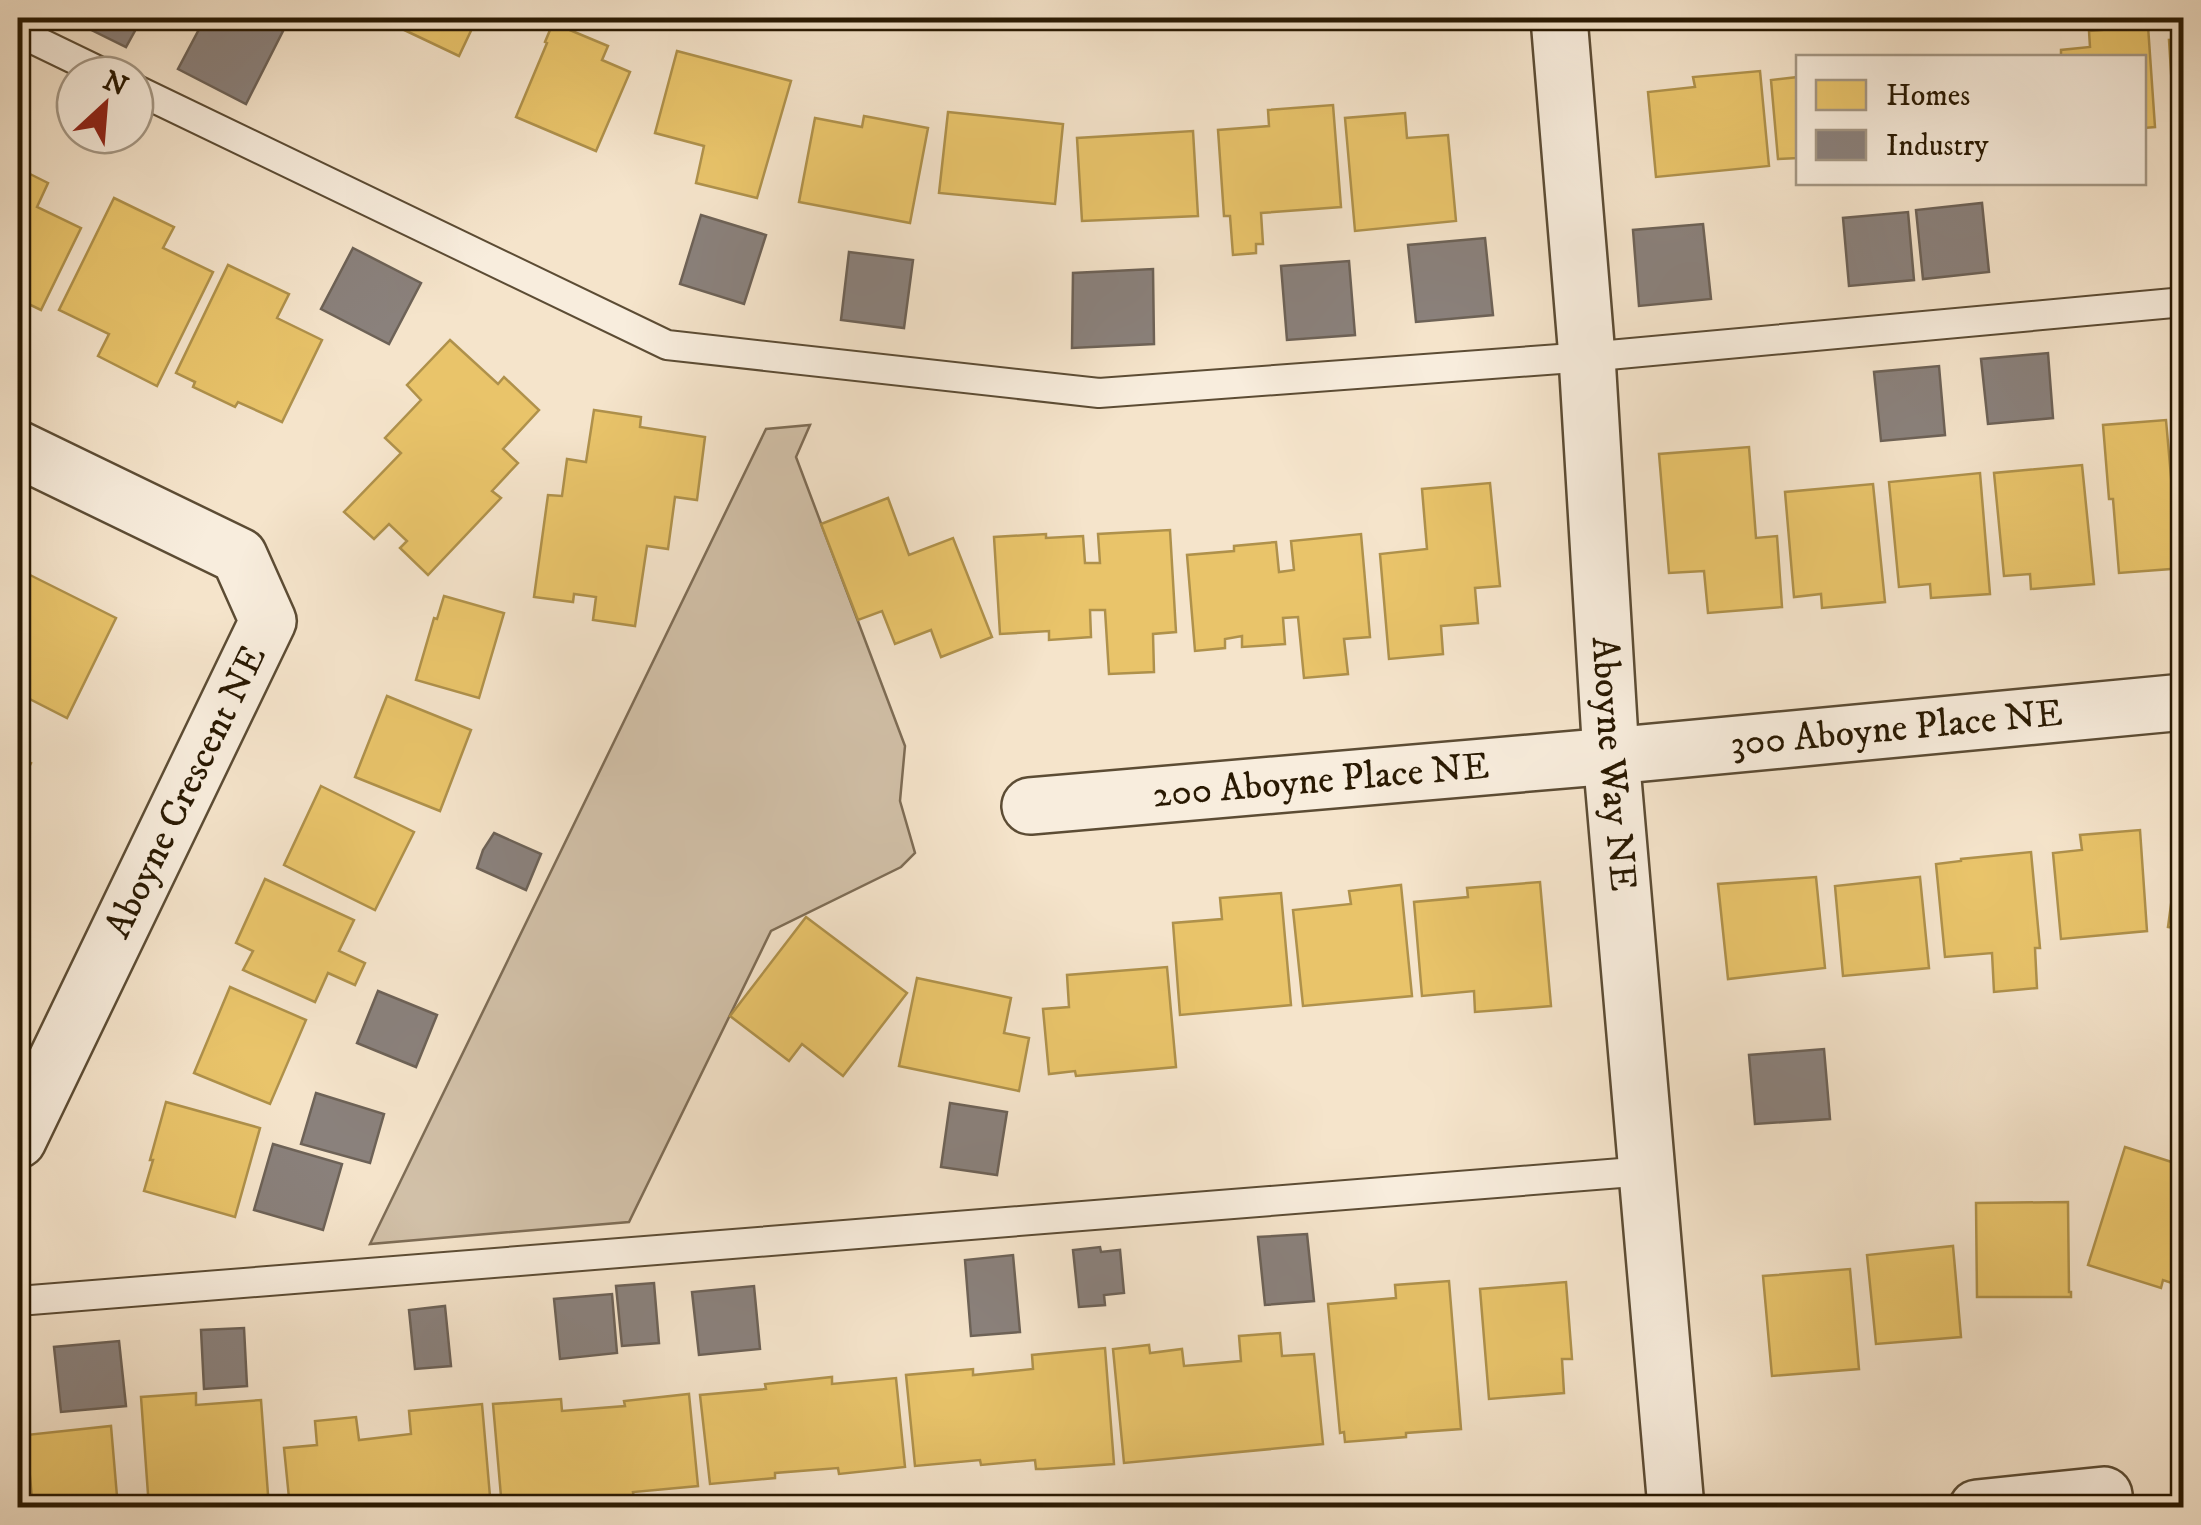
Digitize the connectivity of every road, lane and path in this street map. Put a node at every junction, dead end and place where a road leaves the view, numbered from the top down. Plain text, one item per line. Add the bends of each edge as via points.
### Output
1 (1559, 18) edge
2 (18, 32) edge
3 (65, 55) edge
4 (155, 99) edge
5 (2184, 302) edge
6 (1587, 357) junction
7 (18, 449) edge
8 (2184, 702) edge
9 (1612, 756) junction
10 (1030, 806) dead end
11 (18, 1140) edge
12 (1646, 1172) junction
13 (18, 1300) edge
14 (2104, 1495) dead end
15 (1676, 1508) edge
16 (1976, 1508) edge

1 - 6 street, Aboyne Way NE
2 - 3 lane
4 - 6 lane via 668,346 1099,392
5 - 6 lane
6 - 9 street, Aboyne Way NE
7 - 11 street, Aboyne Crescent NE via 240,556 268,621
8 - 9 street, 300 Aboyne Place NE
9 - 10 street, 200 Aboyne Place NE
9 - 12 street, Aboyne Way NE
12 - 13 lane
12 - 15 street, Aboyne Way NE
14 - 16 street

